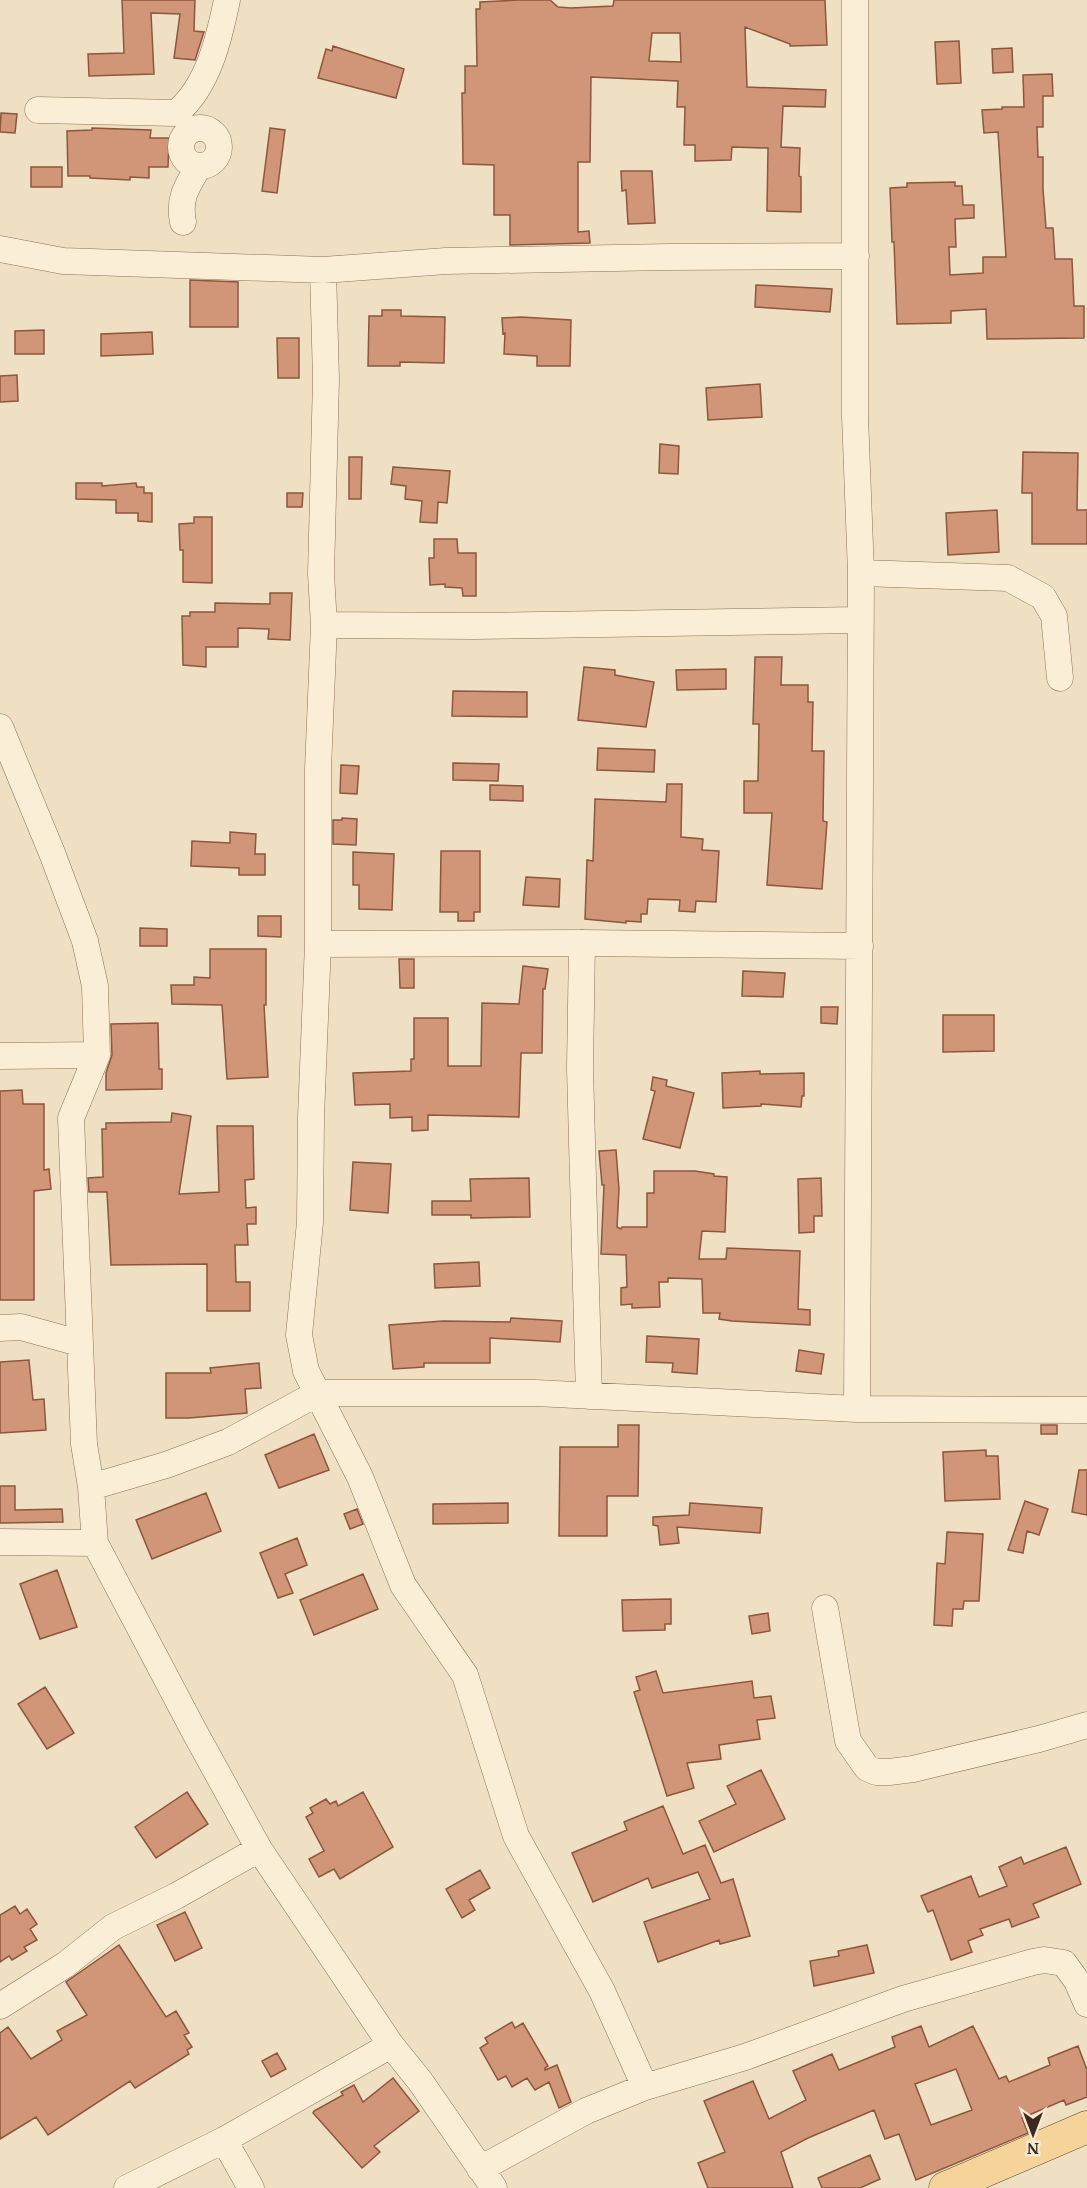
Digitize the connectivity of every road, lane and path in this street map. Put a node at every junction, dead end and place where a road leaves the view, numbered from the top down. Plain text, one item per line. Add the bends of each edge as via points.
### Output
1 (226, 0) edge
2 (855, 0) edge
3 (38, 110) dead end
4 (183, 122) junction
5 (183, 222) dead end
6 (0, 249) edge
7 (856, 256) junction
8 (323, 270) junction
9 (861, 573) junction
10 (860, 620) junction
11 (324, 625) junction
12 (1060, 678) dead end
13 (0, 727) edge
14 (582, 943) junction
15 (318, 944) junction
16 (860, 946) junction
17 (97, 1055) junction
18 (0, 1056) edge
19 (0, 1328) edge
20 (79, 1343) junction
21 (318, 1393) junction
22 (589, 1396) junction
23 (857, 1409) junction
24 (1087, 1410) edge
25 (92, 1487) junction
26 (0, 1542) edge
27 (95, 1543) junction
28 (825, 1608) dead end
29 (1087, 1725) edge
30 (259, 1848) junction
31 (1087, 2004) edge
32 (0, 2006) edge
33 (391, 2045) junction
34 (645, 2087) junction
35 (1087, 2127) edge
36 (224, 2140) junction
37 (487, 2179) edge
38 (127, 2188) edge
39 (251, 2188) edge
40 (945, 2188) edge

1 - 4 street via 220,32 203,77 185,105
2 - 7 street
3 - 4 street
4 - 5 street via 183,156 199,166 185,187
6 - 8 street via 63,261
7 - 8 street via 446,261
7 - 9 street via 855,416
8 - 11 street
9 - 10 street
9 - 12 street via 1008,578 1043,597 1054,616
10 - 11 street
10 - 16 street
11 - 15 street via 318,769
13 - 17 street via 85,941 95,986
14 - 15 street
14 - 16 street
14 - 22 street via 580,1069
15 - 21 street via 310,1221 298,1335 306,1371
16 - 23 street
17 - 18 street
17 - 20 street via 71,1118
19 - 20 street via 21,1327
20 - 25 street via 84,1444
21 - 22 street
21 - 25 street via 228,1442
21 - 34 street via 360,1477 403,1585 465,1675 516,1836 602,1991
22 - 23 street
23 - 24 street
25 - 27 street
26 - 27 street
27 - 30 street
28 - 29 street via 848,1741 867,1768 882,1772 913,1769
30 - 32 street via 113,1927 65,1965
30 - 33 street
31 - 34 street via 1064,1963 1044,1960 903,1999 745,2057
33 - 36 street
33 - 37 street
34 - 37 street via 586,2111
35 - 40 main road
36 - 38 street
36 - 39 street

